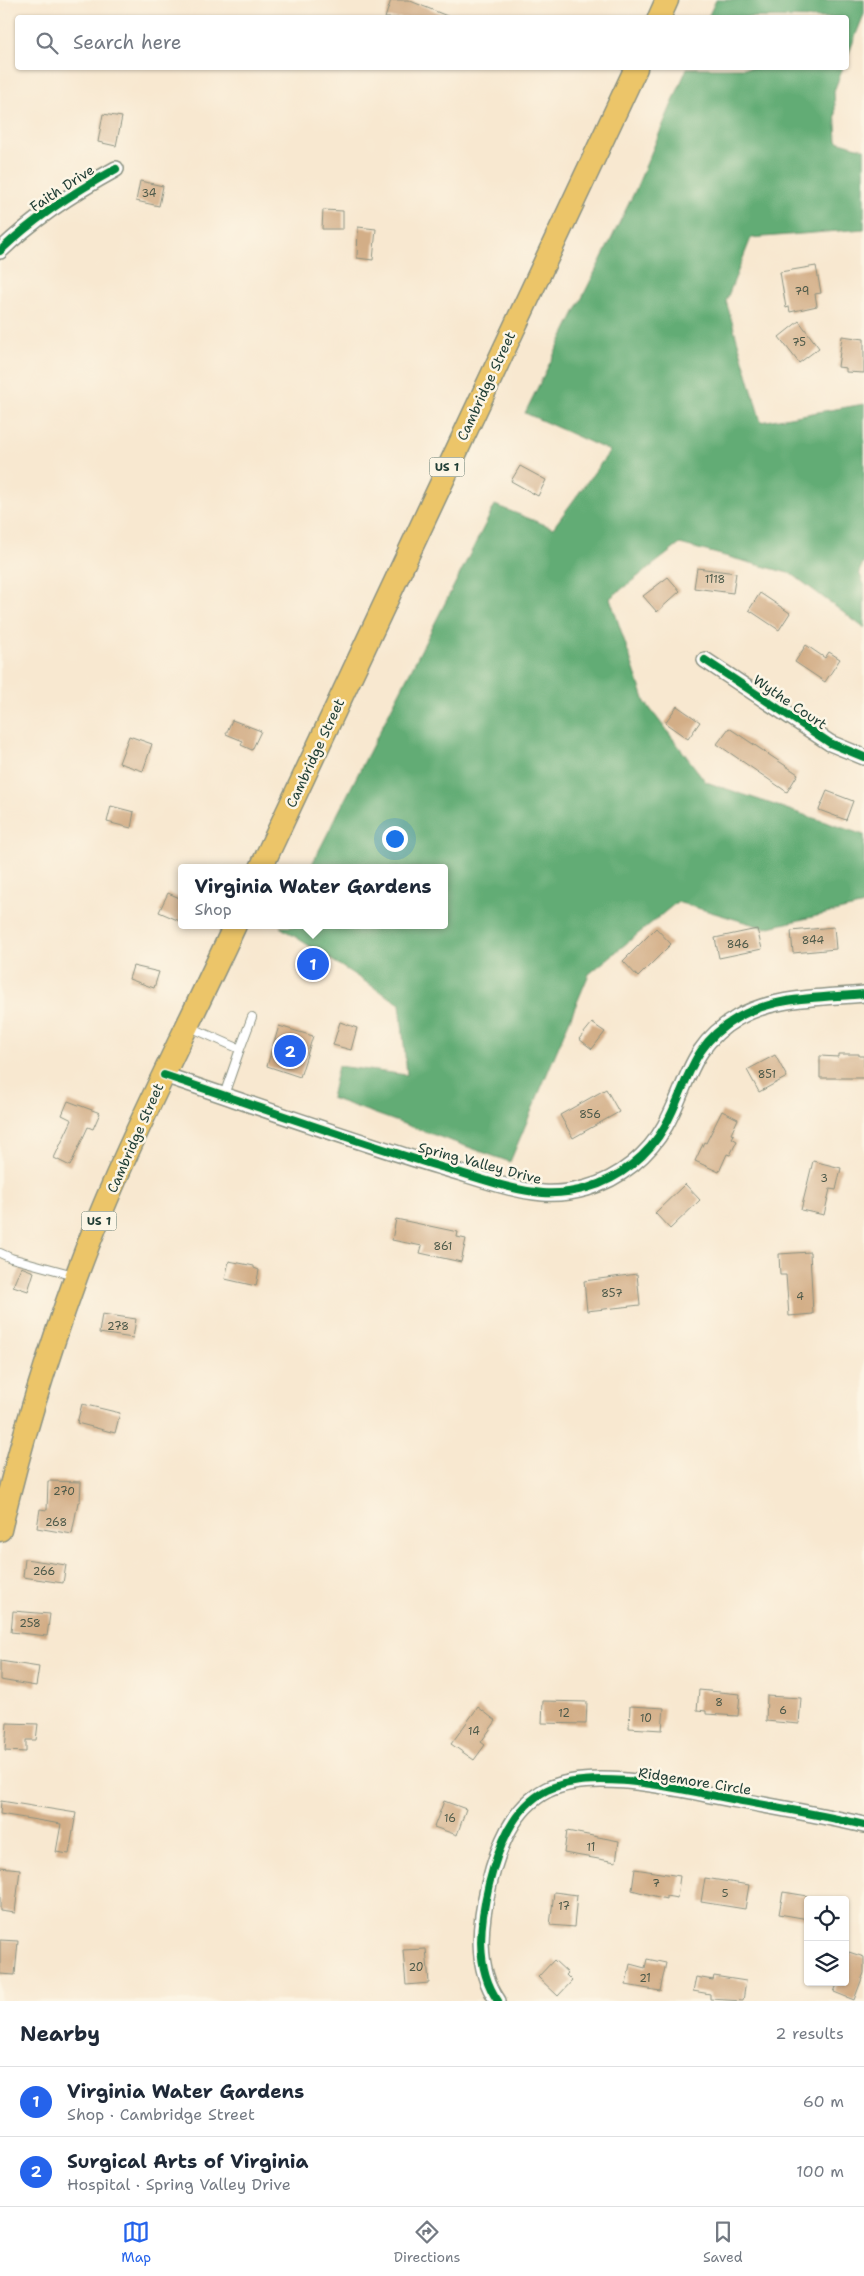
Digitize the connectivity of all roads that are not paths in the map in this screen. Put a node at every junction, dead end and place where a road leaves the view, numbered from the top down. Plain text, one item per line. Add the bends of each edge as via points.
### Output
1 (668, 0) edge
2 (661, 15) edge
3 (635, 70) edge
4 (116, 169) dead end
5 (0, 251) edge
6 (705, 660) dead end
7 (864, 757) edge
8 (263, 864) edge
9 (233, 929) edge
10 (864, 994) edge
11 (252, 1017) dead end
12 (188, 1026) junction
13 (240, 1049) junction
14 (164, 1075) junction
15 (224, 1095) junction
16 (0, 1252) edge
17 (76, 1275) junction
18 (0, 1530) edge
19 (864, 1825) edge
20 (498, 2001) edge

1 - 2 main road
3 - 8 main road, Cambridge Street / US 1
4 - 5 street, Faith Drive via 43,213
6 - 7 street, Wythe Court via 830,743
9 - 12 main road, Cambridge Street / US 1
10 - 15 street, Spring Valley Drive via 778,1003 758,1008 720,1029 692,1062 666,1125 647,1150 609,1180 567,1192 522,1190 416,1159
11 - 13 lane
12 - 13 lane
12 - 14 main road, Cambridge Street / US 1
13 - 15 lane
14 - 15 street, Spring Valley Drive
14 - 17 main road, Cambridge Street / US 1
16 - 17 lane via 11,1258
17 - 18 main road, Cambridge Street / US 1 via 40,1380
19 - 20 street, Ridgemore Circle via 660,1786 580,1781 546,1790 510,1825 493,1868 486,1900 482,1952 485,1974

